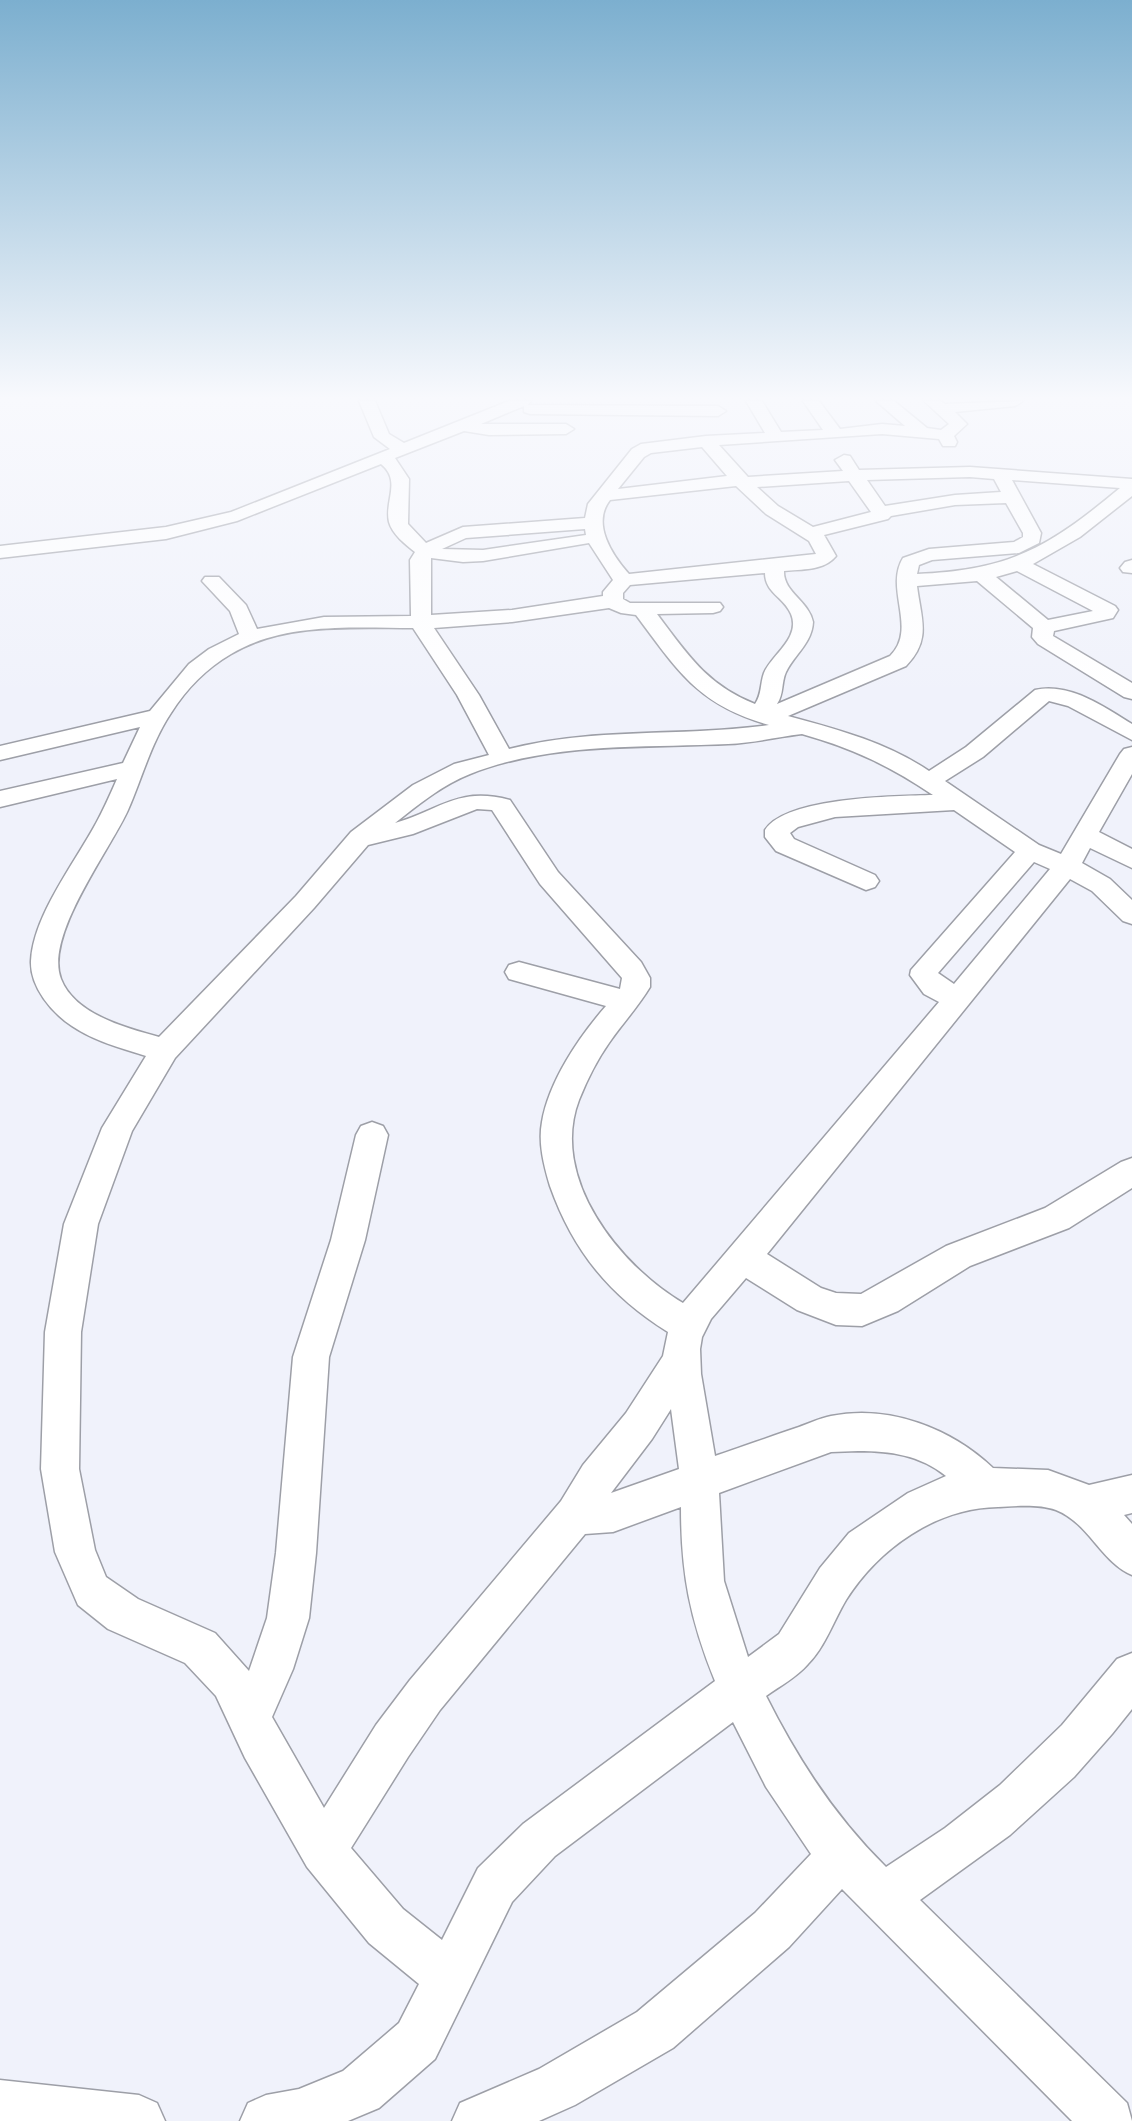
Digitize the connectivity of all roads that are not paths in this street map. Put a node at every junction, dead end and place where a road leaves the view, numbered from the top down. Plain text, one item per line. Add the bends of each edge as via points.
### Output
1 (281, 500) edge
2 (402, 500) edge
3 (600, 500) edge
4 (763, 500) edge
5 (869, 500) edge
6 (955, 500) edge
7 (1014, 500) edge
8 (1115, 500) edge
9 (880, 512) junction
10 (595, 531) junction
11 (811, 533) junction
12 (1037, 549) junction
13 (425, 551) junction
14 (0, 552) edge
15 (775, 567) junction
16 (981, 574) junction
17 (914, 580) junction
18 (212, 581) dead end
19 (619, 590) junction
20 (713, 607) dead end
21 (642, 610) junction
22 (421, 622) junction
23 (1044, 627) junction
24 (250, 637) junction
25 (1132, 692) edge
26 (157, 716) junction
27 (763, 716) junction
28 (803, 727) junction
29 (1132, 733) edge
30 (0, 753) edge
31 (1132, 754) edge
32 (502, 757) junction
33 (131, 768) junction
34 (929, 780) junction
35 (1121, 795) edge
36 (0, 799) edge
37 (961, 802) junction
38 (360, 838) junction
39 (1030, 851) junction
40 (1077, 851) junction
41 (1132, 860) edge
42 (866, 881) dead end
43 (1132, 915) edge
44 (519, 972) dead end
45 (958, 999) junction
46 (626, 1001) junction
47 (165, 1050) junction
48 (372, 1135) dead end
49 (1132, 1171) edge
50 (744, 1258) junction
51 (683, 1345) junction
52 (699, 1479) junction
53 (985, 1487) junction
54 (1132, 1494) edge
55 (1085, 1506) junction
56 (575, 1515) junction
57 (1132, 1555) edge
58 (1132, 1674) edge
59 (741, 1689) junction
60 (249, 1717) junction
61 (323, 1851) junction
62 (844, 1854) junction
63 (883, 1896) junction
64 (447, 1976) junction
65 (0, 2106) edge
66 (139, 2121) edge
67 (266, 2121) edge
68 (478, 2121) edge
69 (1109, 2121) edge

1 - 14 street via 207,525 166,533
2 - 13 street via 398,521 402,530
3 - 10 street
4 - 11 street via 780,516
5 - 9 street
6 - 9 street
7 - 12 street
8 - 12 street
9 - 11 street via 880,517
10 - 13 street via 483,530 443,540
10 - 19 street
11 - 15 street via 825,546 826,556
12 - 16 street
12 - 17 street via 917,558 910,562
12 - 23 street via 1108,610
13 - 22 street via 419,573
15 - 19 street
15 - 27 street via 775,586 796,607 803,622 802,632 774,675
16 - 17 street
16 - 23 street
17 - 27 street via 909,654
18 - 24 street via 239,609
19 - 21 street via 619,606
19 - 22 street via 470,620
20 - 21 street
21 - 27 street via 705,689
22 - 24 street via 305,626
22 - 32 street
23 - 25 street via 1045,640
24 - 26 street via 221,650 194,671
26 - 30 street
26 - 33 street
27 - 28 street
28 - 32 street via 731,737 614,741
28 - 34 street via 872,749
29 - 34 street via 1063,696 1043,695 982,748
31 - 35 street
32 - 38 street via 440,778
33 - 36 street
33 - 47 street via 115,811 49,936 43,958 58,999 93,1026
34 - 37 street
35 - 40 street
37 - 39 street
37 - 42 street via 841,809 805,816 777,830 785,845
38 - 46 street via 414,826 465,804 501,805 549,878 631,969 636,987
38 - 47 street
39 - 40 street
39 - 45 street via 925,970 926,981
40 - 41 street
40 - 43 street via 1101,885
40 - 45 street
44 - 46 street
45 - 50 street
46 - 51 street via 593,1043 559,1114 555,1141 575,1212 595,1246
47 - 60 street via 118,1128 81,1224 63,1332 60,1469 75,1552 92,1591 123,1614 200,1648 231,1681
48 - 60 street via 348,1240 311,1357 288,1618 272,1669
49 - 50 street via 1057,1218 958,1256 862,1310 836,1309 809,1299
50 - 51 street
51 - 52 street
51 - 56 street via 639,1426
52 - 53 street via 831,1434 861,1431 939,1449
52 - 56 street via 613,1511
52 - 59 street via 704,1581 718,1633
53 - 55 street via 1061,1492
53 - 59 street via 951,1492 921,1505 863,1548 830,1588 794,1649
54 - 55 street
55 - 57 street
56 - 61 street via 425,1695
58 - 63 street via 1099,1719 1040,1777 972,1837
59 - 62 street via 781,1769 816,1824
59 - 64 street via 539,1840 495,1885
60 - 61 street
61 - 64 street via 386,1926
62 - 63 street
62 - 68 street via 772,1930 654,2030 557,2087
63 - 69 street
64 - 67 street via 417,2041 361,2090 299,2115
65 - 66 street

